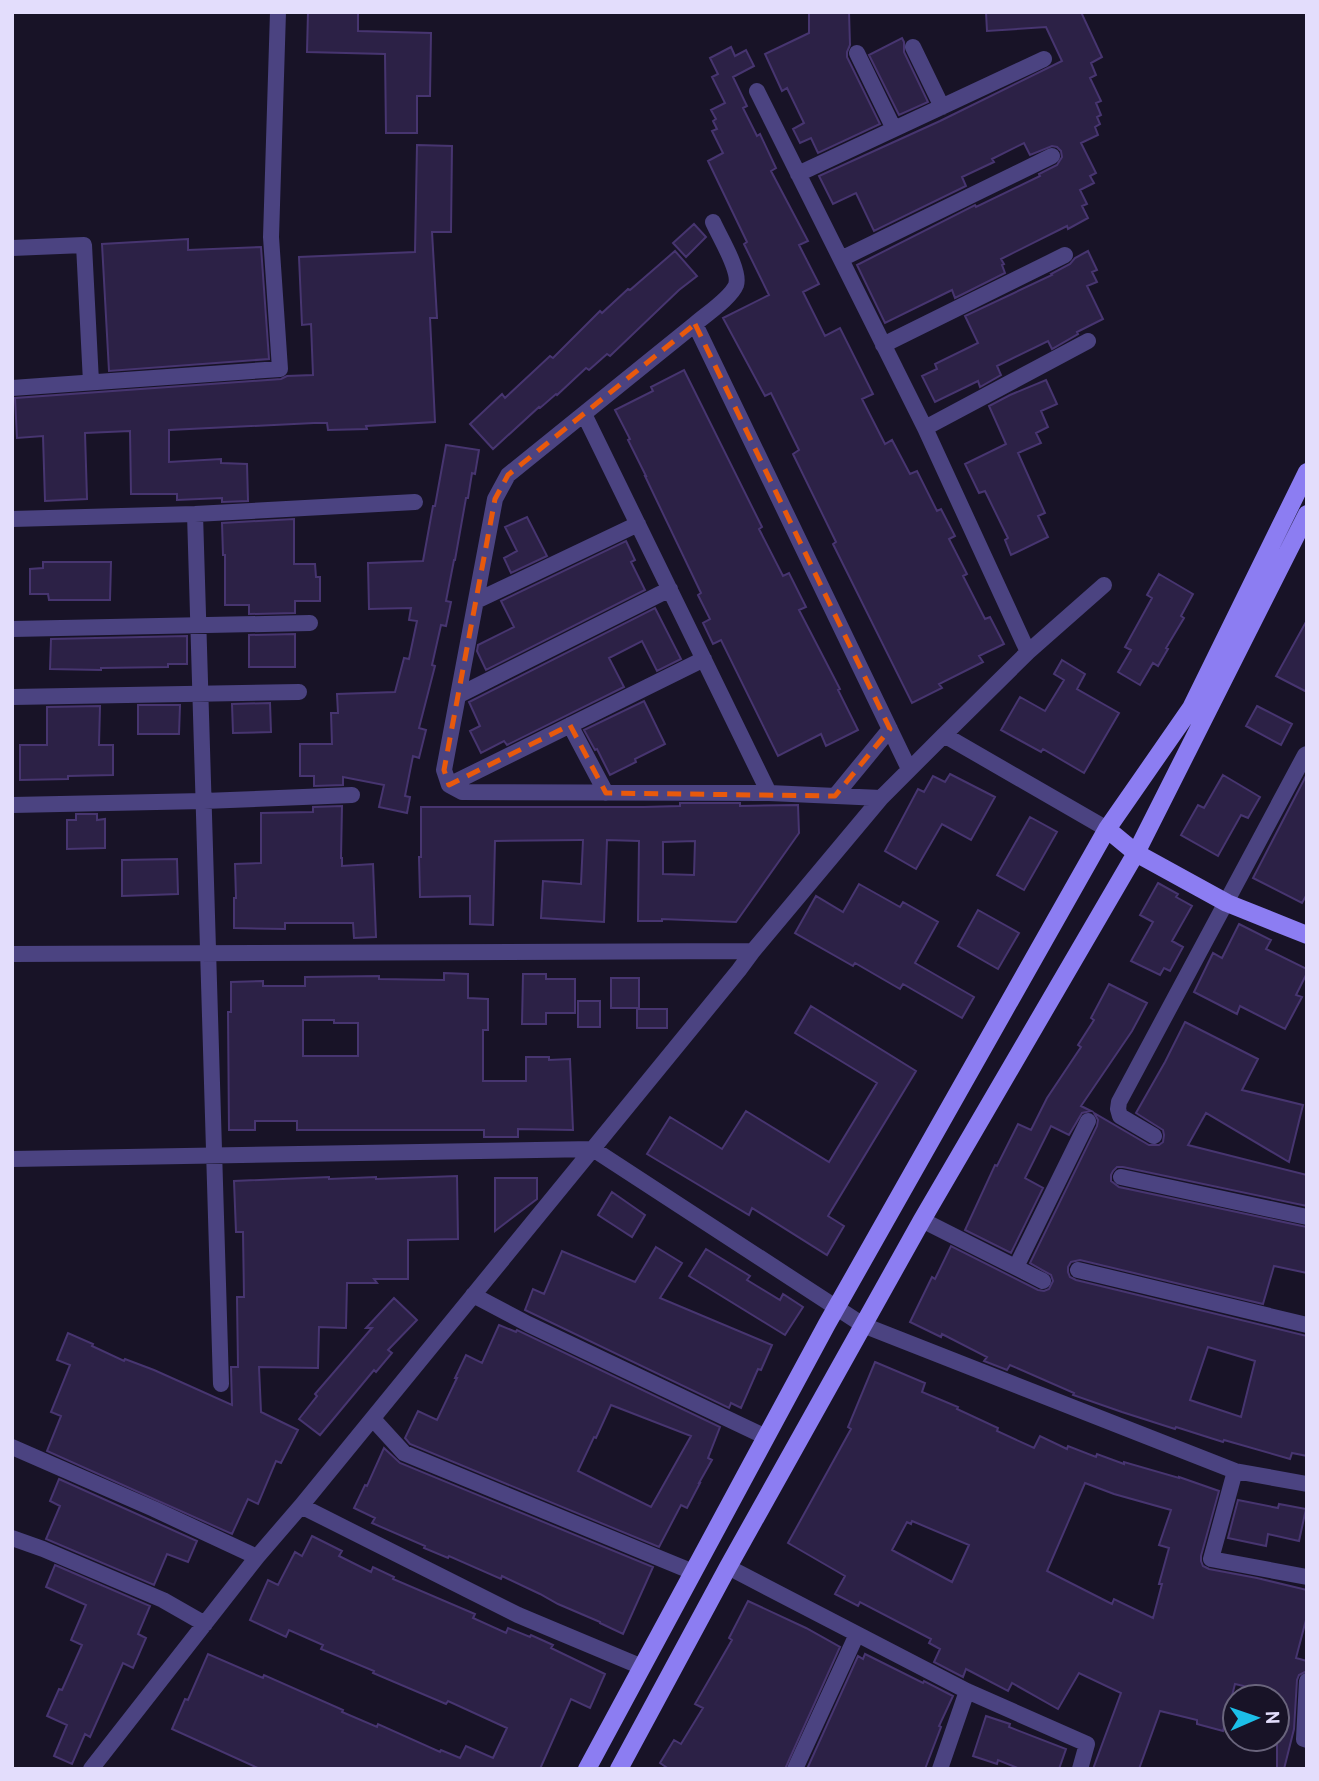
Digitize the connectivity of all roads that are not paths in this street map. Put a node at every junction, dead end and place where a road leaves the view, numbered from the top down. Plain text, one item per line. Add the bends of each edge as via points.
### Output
1 (278, 12) edge
2 (913, 47) dead end
3 (858, 53) dead end
4 (1044, 59) dead end
5 (757, 91) dead end
6 (942, 107) junction
7 (894, 129) junction
8 (1052, 156) dead end
9 (798, 174) junction
10 (713, 222) dead end
11 (12, 248) edge
12 (1065, 255) dead end
13 (841, 260) junction
14 (695, 324) junction
15 (1088, 341) dead end
16 (883, 345) junction
17 (91, 382) junction
18 (12, 388) edge
19 (584, 414) junction
20 (925, 428) junction
21 (1307, 472) edge
22 (415, 502) dead end
23 (195, 514) junction
24 (1307, 514) edge
25 (12, 519) edge
26 (638, 524) junction
27 (1104, 585) dead end
28 (670, 589) junction
29 (476, 601) junction
30 (310, 623) dead end
31 (198, 625) junction
32 (12, 629) edge
33 (1028, 652) junction
34 (704, 659) junction
35 (299, 692) dead end
36 (201, 693) junction
37 (458, 695) junction
38 (12, 697) edge
39 (570, 725) junction
40 (890, 729) junction
41 (944, 736) junction
42 (1307, 754) edge
43 (909, 769) junction
44 (449, 785) junction
45 (606, 793) junction
46 (769, 793) junction
47 (352, 795) dead end
48 (835, 796) junction
49 (881, 798) junction
50 (204, 801) junction
51 (12, 805) edge
52 (1107, 829) junction
53 (1136, 853) junction
54 (1227, 903) junction
55 (1307, 935) edge
56 (753, 951) junction
57 (208, 953) junction
58 (12, 954) edge
59 (1088, 1121) dead end
60 (1154, 1136) dead end
61 (593, 1149) junction
62 (214, 1155) junction
63 (12, 1159) edge
64 (1121, 1177) dead end
65 (1307, 1217) edge
66 (922, 1220) junction
67 (1016, 1267) junction
68 (1078, 1270) dead end
69 (1043, 1280) dead end
70 (473, 1295) junction
71 (836, 1308) junction
72 (863, 1325) junction
73 (1307, 1325) edge
74 (221, 1384) dead end
75 (373, 1419) junction
76 (766, 1437) junction
77 (12, 1447) edge
78 (1235, 1471) junction
79 (1307, 1484) edge
80 (301, 1506) junction
81 (12, 1538) edge
82 (257, 1557) junction
83 (728, 1567) junction
84 (693, 1572) junction
85 (1307, 1577) edge
86 (205, 1624) junction
87 (857, 1634) junction
88 (642, 1667) junction
89 (1307, 1681) edge
90 (967, 1691) junction
91 (1307, 1740) edge
92 (91, 1769) edge
93 (587, 1769) edge
94 (619, 1769) edge
95 (795, 1769) edge
96 (940, 1769) edge
97 (1080, 1769) edge

1 - 17 street via 271,237 280,369
2 - 6 street
3 - 7 street
4 - 6 street
5 - 9 street
6 - 7 street
7 - 9 street
8 - 13 street
9 - 13 street
10 - 14 street via 737,284
11 - 17 street via 85,245
12 - 16 street
13 - 16 street
14 - 19 street
14 - 40 street
15 - 20 street
16 - 20 street
17 - 18 street
19 - 26 street
19 - 29 street via 508,475 495,499
20 - 33 street
21 - 52 street via 1191,708
22 - 23 street
23 - 25 street
23 - 31 street
24 - 53 street
26 - 28 street
26 - 29 street
27 - 33 street
28 - 34 street
28 - 37 street
29 - 37 street
30 - 31 street
31 - 32 street
31 - 36 street
33 - 41 street
34 - 39 street
34 - 46 street
35 - 36 street
36 - 38 street
36 - 50 street
37 - 44 street via 444,770
39 - 44 street
39 - 45 street
40 - 43 street
40 - 48 street
41 - 43 street
41 - 52 street
42 - 54 street
43 - 49 street
44 - 45 street via 462,792
45 - 46 street
46 - 48 street
47 - 50 street
48 - 49 street
49 - 56 street
50 - 51 street
50 - 57 street
52 - 53 street
52 - 71 street
53 - 54 street
53 - 66 street
54 - 55 street
54 - 60 street via 1119,1102 1120,1116
56 - 57 street
56 - 61 street
57 - 58 street
57 - 62 street
59 - 67 street
61 - 62 street
61 - 70 street
61 - 71 street
62 - 63 street
62 - 74 street
64 - 65 street
66 - 67 street
66 - 72 street
67 - 69 street
68 - 73 street
70 - 75 street
70 - 76 street
71 - 72 street
71 - 76 street
72 - 78 street
72 - 83 street
75 - 80 street
75 - 84 street via 404,1453
76 - 84 street
77 - 82 street
78 - 79 street
78 - 85 street via 1211,1559
80 - 82 street
80 - 88 street via 517,1615
81 - 86 street via 163,1600
82 - 86 street
83 - 87 street
83 - 94 street
84 - 88 street
86 - 92 street
87 - 90 street
87 - 95 street
88 - 93 street
89 - 91 street
90 - 96 street
90 - 97 street via 1087,1744

